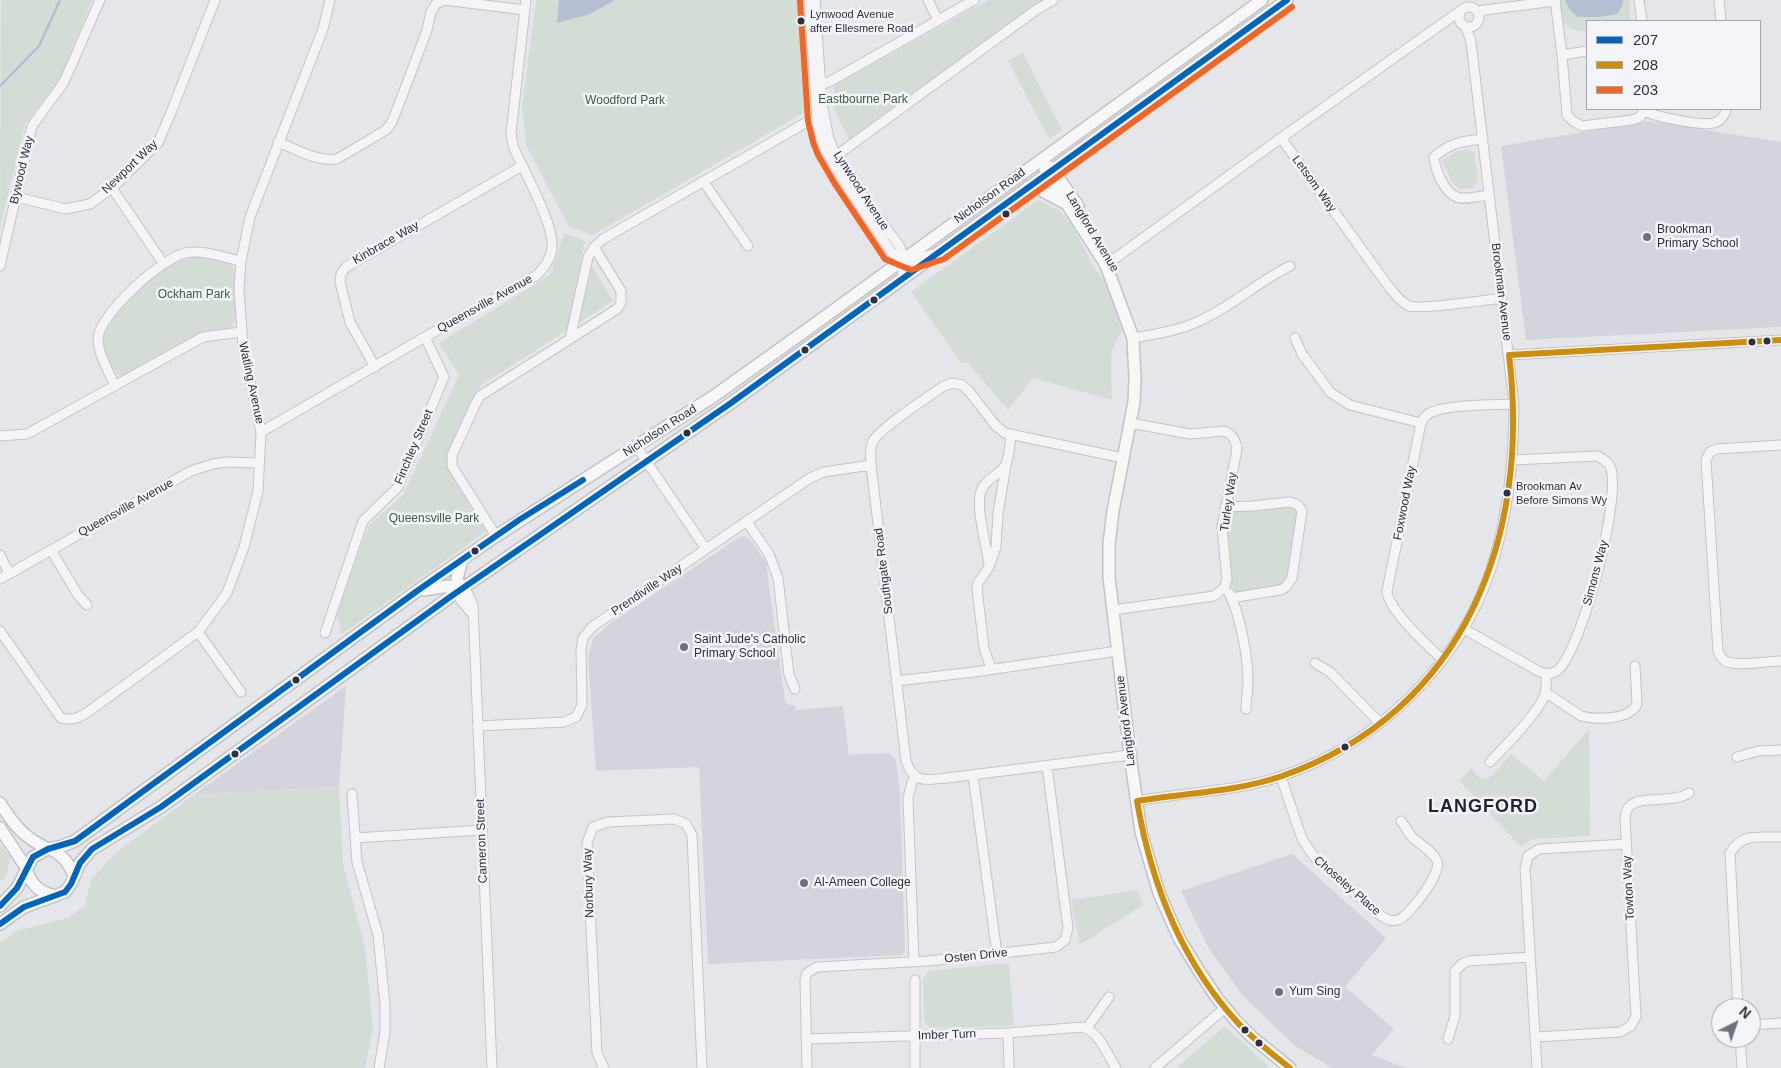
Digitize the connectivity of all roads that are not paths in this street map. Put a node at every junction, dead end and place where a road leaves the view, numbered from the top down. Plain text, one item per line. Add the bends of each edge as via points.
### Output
1 (100, 0) edge
2 (214, 0) edge
3 (330, 0) edge
4 (444, 0) edge
5 (526, 0) edge
6 (809, 0) edge
7 (815, 0) edge
8 (928, 0) edge
9 (974, 0) edge
10 (1053, 0) edge
11 (1262, 0) edge
12 (1287, 0) edge
13 (1639, 0) edge
14 (1719, 0) edge
15 (1555, 1) edge
16 (1462, 7) edge
17 (525, 10) junction
18 (1471, 16) edge
19 (938, 20) junction
20 (1642, 20) edge
21 (1721, 20) edge
22 (1437, 27) junction
23 (1586, 51) edge
24 (1562, 55) junction
25 (817, 86) junction
26 (1645, 110) edge
27 (1726, 110) edge
28 (821, 120) junction
29 (1281, 138) junction
30 (1483, 139) junction
31 (278, 142) junction
32 (1054, 150) junction
33 (834, 158) junction
34 (522, 166) junction
35 (1026, 171) junction
36 (1050, 171) junction
37 (703, 182) junction
38 (1028, 187) junction
39 (112, 188) junction
40 (1489, 195) junction
41 (16, 198) junction
42 (1068, 205) junction
43 (748, 246) dead end
44 (594, 247) junction
45 (939, 252) junction
46 (904, 259) junction
47 (241, 262) junction
48 (164, 263) junction
49 (1109, 264) junction
50 (0, 266) edge
51 (1290, 266) dead end
52 (902, 279) junction
53 (1502, 298) junction
54 (241, 332) junction
55 (1132, 333) junction
56 (425, 337) junction
57 (1295, 338) dead end
58 (570, 339) junction
59 (1781, 340) edge
60 (1510, 355) junction
61 (375, 367) junction
62 (115, 386) junction
63 (1514, 404) junction
64 (1421, 423) junction
65 (1130, 424) junction
66 (261, 432) junction
67 (1011, 435) junction
68 (0, 436) edge
69 (1781, 445) edge
70 (636, 446) junction
71 (1123, 458) junction
72 (1512, 460) junction
73 (646, 462) junction
74 (259, 463) junction
75 (871, 465) junction
76 (1006, 465) junction
77 (1225, 506) junction
78 (747, 522) junction
79 (496, 536) junction
80 (706, 549) junction
81 (51, 550) junction
82 (0, 555) edge
83 (462, 560) junction
84 (990, 568) junction
85 (9, 573) junction
86 (0, 579) edge
87 (1224, 588) junction
88 (460, 590) junction
89 (417, 591) junction
90 (1232, 598) junction
91 (88, 605) dead end
92 (1113, 610) junction
93 (1464, 629) junction
94 (0, 631) edge
95 (198, 632) junction
96 (325, 633) dead end
97 (1118, 650) junction
98 (1443, 660) junction
99 (1781, 661) edge
100 (1315, 663) dead end
101 (1635, 666) dead end
102 (991, 668) junction
103 (1546, 674) junction
104 (896, 681) junction
105 (795, 689) dead end
106 (241, 692) dead end
107 (1546, 692) junction
108 (1246, 708) dead end
109 (1380, 723) junction
110 (478, 726) junction
111 (1781, 750) edge
112 (1130, 755) junction
113 (1737, 757) dead end
114 (1490, 762) dead end
115 (1047, 766) junction
116 (973, 774) junction
117 (915, 777) junction
118 (1280, 777) junction
119 (1689, 793) dead end
120 (352, 794) dead end
121 (1137, 801) junction
122 (0, 803) edge
123 (1401, 821) dead end
124 (0, 828) edge
125 (482, 830) junction
126 (1781, 837) edge
127 (355, 838) junction
128 (1626, 844) junction
129 (49, 849) junction
130 (27, 869) junction
131 (74, 876) junction
132 (55, 896) junction
133 (0, 906) edge
134 (0, 924) edge
135 (997, 954) junction
136 (1530, 957) junction
137 (914, 962) junction
138 (915, 980) dead end
139 (1110, 997) dead end
140 (1737, 998) edge
141 (1225, 1008) junction
142 (1781, 1023) edge
143 (1761, 1024) edge
144 (1087, 1028) junction
145 (1008, 1033) junction
146 (916, 1036) junction
147 (1536, 1037) junction
148 (1448, 1038) dead end
149 (806, 1039) junction
150 (1741, 1048) edge
151 (379, 1068) edge
152 (492, 1068) edge
153 (604, 1068) edge
154 (702, 1068) edge
155 (807, 1068) edge
156 (915, 1068) edge
157 (1009, 1068) edge
158 (1116, 1068) edge
159 (1155, 1068) edge
160 (1290, 1068) edge
161 (1537, 1068) edge
162 (1742, 1068) edge

1 - 41 street, Bywood Way via 64,82 32,126
2 - 39 street, Newport Way via 158,143
3 - 31 street, Watling Avenue via 323,30
4 - 17 street
4 - 31 street via 431,12 409,78 386,130 330,160
5 - 17 street, Queensville Avenue
6 - 25 street, Lynwood Avenue
7 - 25 street, Lynwood Avenue
8 - 19 street
9 - 19 street
10 - 33 street
11 - 32 main road, Nicholson Road
12 - 36 main road, Nicholson Road
13 - 20 street
14 - 21 street
15 - 18 street
15 - 24 street
16 - 18 street
16 - 18 street, Brookman Avenue via 1458,20
16 - 22 street
17 - 34 street, Queensville Avenue via 511,133
18 - 22 street
18 - 30 street, Brookman Avenue via 1471,42
19 - 25 street
22 - 29 street
23 - 24 street
24 - 26 street via 1567,115 1573,121 1582,126 1632,120
25 - 28 street, Lynwood Avenue
26 - 27 street via 1657,116 1706,124 1721,119
28 - 33 street, Lynwood Avenue via 821,139
28 - 37 street via 807,122
29 - 49 street
29 - 53 street, Letsom Way via 1401,300 1410,306 1425,307
30 - 40 street, Brookman Avenue
30 - 40 street via 1445,147 1434,157 1435,168 1452,196
31 - 47 street, Watling Avenue via 250,217
32 - 35 main road, Nicholson Road
32 - 36 main road
33 - 46 street, Lynwood Avenue via 892,253
34 - 56 street, Queensville Avenue via 549,226 553,247 548,262 537,275
34 - 61 street, Kinbrace Way via 346,267 340,282 350,322
35 - 36 main road
35 - 46 main road, Nicholson Road
36 - 38 main road, Nicholson Road
36 - 42 main road, Langford Avenue via 1050,178
36 - 49 main road, Langford Avenue via 1064,185
37 - 43 street
37 - 44 street
38 - 42 main road via 1039,189
38 - 45 main road, Nicholson Road
39 - 41 street, Newport Way via 90,204 66,209
39 - 48 street
40 - 53 street, Brookman Avenue
41 - 50 street, Bywood Way
42 - 49 main road, Langford Avenue
44 - 58 street via 588,257
44 - 58 street via 621,291 621,302 617,309
45 - 46 street via 911,261
45 - 52 main road, Nicholson Road
46 - 52 street
46 - 70 main road, Nicholson Road via 714,396
47 - 48 street via 198,252 184,253
47 - 54 street, Watling Avenue
48 - 62 street via 134,286 101,327 98,339 101,352
49 - 55 main road, Langford Avenue via 1120,281 1130,312
51 - 55 street via 1197,322 1174,331
52 - 73 main road, Nicholson Road
53 - 60 street, Brookman Avenue
54 - 62 street via 203,337
54 - 66 street, Watling Avenue
55 - 65 main road, Langford Avenue via 1135,378
56 - 61 street, Queensville Avenue
56 - 96 street, Finchley Street via 444,377 398,487 363,521
57 - 64 street via 1302,354 1331,393 1350,405
58 - 79 street via 480,396 452,455 452,466
59 - 60 street
60 - 63 street, Brookman Avenue
61 - 66 street, Queensville Avenue
62 - 68 street via 27,434
63 - 64 street via 1438,410 1427,415
63 - 72 street, Brookman Avenue
64 - 98 street, Foxwood Way via 1387,596 1397,613
65 - 71 main road, Langford Avenue
65 - 77 street, Turley Way via 1190,434 1218,431 1230,434 1237,447
66 - 74 street, Watling Avenue
67 - 71 street, Southgate Road
67 - 75 street, Southgate Road via 996,426 968,390 952,383 878,434 871,449
67 - 76 street
69 - 99 street via 1717,448 1706,460 1718,651 1726,662
70 - 73 street
70 - 79 main road, Nicholson Road
71 - 92 main road, Langford Avenue via 1109,544
72 - 93 street, Brookman Avenue via 1496,551 1482,593
72 - 103 street, Simons Way via 1598,456 1610,465 1612,491 1607,531 1591,599 1562,664 1558,670
73 - 80 street
73 - 88 main road, Nicholson Road
74 - 81 street, Queensville Avenue via 220,463 191,471
74 - 95 street, Watling Avenue via 258,491 244,547 227,593
75 - 78 street, Prendiville Way via 824,472 810,478
75 - 104 street, Southgate Road
76 - 84 street via 996,547
76 - 84 street via 988,480 980,492 980,518
77 - 87 street, Turley Way via 1222,527 1227,580
77 - 90 street via 1290,502 1298,504 1302,511 1292,578 1286,587
78 - 80 street, Prendiville Way
78 - 105 street via 769,554 778,578 789,675
79 - 83 main road, Nicholson Road
80 - 110 street, Prendiville Way via 592,627 583,638 582,705 576,717 564,722
81 - 85 street, Queensville Avenue
81 - 91 street via 78,595
82 - 85 street
83 - 88 main road via 457,579
83 - 89 main road, Nicholson Road
84 - 102 street via 977,589 984,648
85 - 86 street, Queensville Avenue
87 - 90 street
87 - 92 street via 1214,596
88 - 89 main road via 448,586
88 - 110 street, Cameron Street via 460,599 473,615
88 - 131 main road, Nicholson Road via 161,807 97,846 86,855
89 - 129 main road, Nicholson Road via 75,841
90 - 108 street via 1248,680
92 - 97 main road, Langford Avenue
93 - 98 street, Brookman Avenue
93 - 103 street
94 - 95 street, Watling Avenue via 61,718 76,719
95 - 106 street
97 - 102 street
97 - 112 main road, Langford Avenue
98 - 109 street, Brookman Avenue via 1416,691
100 - 109 street via 1330,672
101 - 107 street via 1637,704 1626,714 1588,718
102 - 104 street
103 - 107 street
104 - 117 street, Southgate Road via 906,761
107 - 114 street via 1531,716
109 - 118 street, Brookman Avenue via 1343,749
110 - 125 street, Cameron Street
111 - 113 street via 1758,751
112 - 115 street
112 - 121 main road, Langford Avenue
115 - 116 street
115 - 135 street, Osten Drive via 1068,928 1065,940 1056,946
116 - 117 street via 928,780
116 - 135 street
117 - 137 street via 908,798
118 - 121 street, Brookman Avenue via 1221,790
118 - 123 street, Choseley Place via 1307,849 1380,915 1392,921 1408,913 1433,880 1438,867 1432,854 1412,837
119 - 128 street via 1681,798 1636,801 1628,807
120 - 127 street
121 - 141 main road, Langford Avenue via 1141,832 1159,893 1187,951
122 - 129 main road via 20,831
124 - 130 main road
125 - 127 street
125 - 152 street, Cameron Street
126 - 140 street via 1744,838 1730,853
127 - 151 street via 358,862 378,936 385,1014
128 - 136 street, Towton Way via 1539,849 1528,856 1525,870
128 - 147 street, Towton Way via 1636,1016 1632,1026 1620,1032
129 - 130 main road, Nicholson Road via 33,857
129 - 131 main road via 63,857
130 - 132 main road via 34,886
130 - 133 main road, Nicholson Road via 18,888
131 - 132 main road, Nicholson Road via 68,889
132 - 134 main road, Nicholson Road via 24,907
135 - 137 street, Osten Drive
136 - 147 street, Towton Way
136 - 148 street via 1462,964 1455,971 1455,1016
137 - 149 street, Osten Drive via 817,967 807,973
138 - 146 street
139 - 144 street
141 - 159 street
141 - 160 main road, Langford Avenue via 1252,1037
142 - 143 street
144 - 145 street, Imber Turn
144 - 158 street via 1095,1034
145 - 146 street, Imber Turn
145 - 157 street
146 - 149 street, Imber Turn
146 - 156 street
147 - 161 street, Towton Way
149 - 155 street, Osten Drive
150 - 162 street
153 - 154 street, Norbury Way via 597,1053 587,843 593,827 608,822 674,819 686,824 692,835

